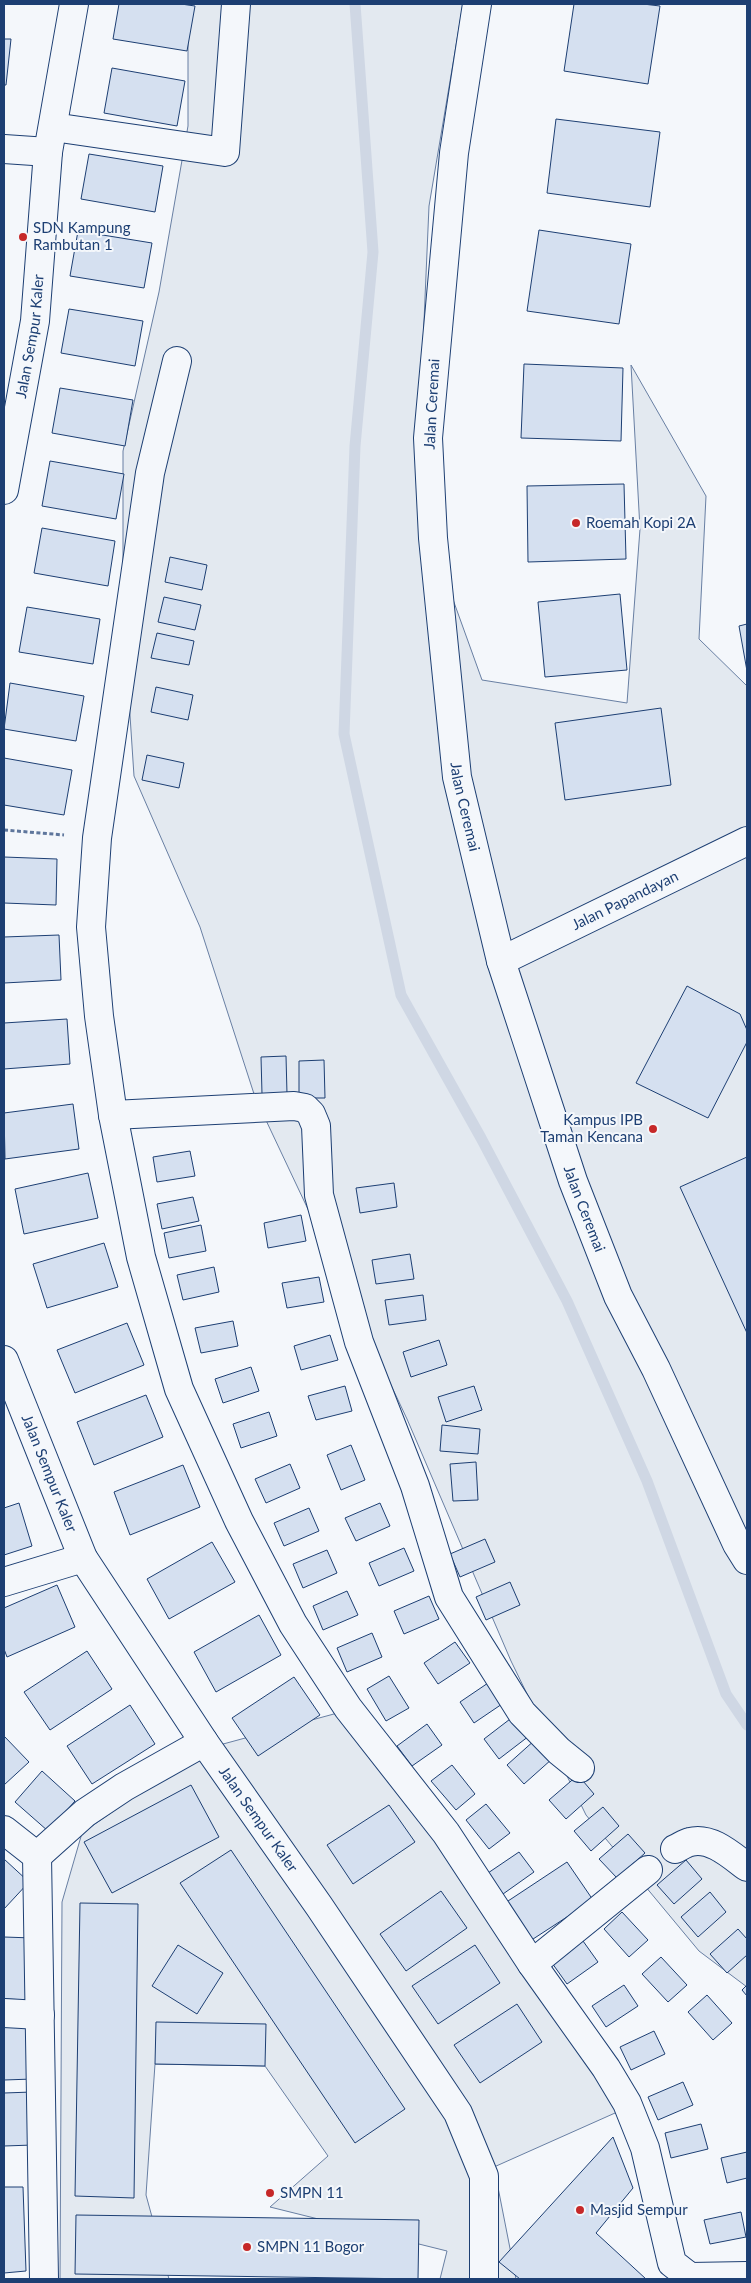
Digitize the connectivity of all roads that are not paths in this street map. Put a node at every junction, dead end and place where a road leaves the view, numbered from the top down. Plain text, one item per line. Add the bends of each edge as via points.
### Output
1 (74, 4) edge
2 (236, 4) edge
3 (477, 4) edge
4 (51, 139) junction
5 (4, 149) edge
6 (177, 360) dead end
7 (4, 490) edge
8 (747, 841) edge
9 (502, 961) junction
10 (113, 1115) junction
11 (4, 1360) edge
12 (83, 1558) junction
13 (747, 1560) edge
14 (4, 1582) edge
15 (204, 1742) junction
16 (580, 1768) dead end
17 (4, 1830) edge
18 (675, 1849) dead end
19 (37, 1856) junction
20 (747, 1867) edge
21 (648, 1870) dead end
22 (532, 1964) junction
23 (4, 2013) edge
24 (40, 2015) junction
25 (747, 2276) edge
26 (690, 2278) edge
27 (44, 2279) edge
28 (484, 2279) edge

1 - 4 street, Jalan Sempur Kaler
2 - 4 street via 225,152
3 - 9 street, Jalan Ceremai via 454,154 428,438 433,538 456,777
4 - 5 street
4 - 7 street, Jalan Sempur Kaler via 34,321
6 - 10 street via 150,473 97,838 91,927
8 - 9 street, Jalan Papandayan
9 - 13 street, Jalan Ceremai via 573,1182 618,1296 656,1369 736,1544
10 - 16 street via 294,1106 305,1108 311,1114 316,1126 320,1195 359,1342 415,1486 449,1597 522,1713
10 - 22 street via 141,1257 179,1389 239,1521 293,1624 348,1708 446,1833
11 - 12 street, Jalan Sempur Kaler
12 - 14 street
12 - 15 street, Jalan Sempur Kaler
15 - 19 street via 85,1813
15 - 28 street, Jalan Sempur Kaler via 314,1898 458,2113 484,2176
17 - 19 street
18 - 20 street via 690,1841 705,1842 720,1847
19 - 24 street
21 - 22 street
22 - 26 street via 627,2103 645,2148 672,2263
23 - 24 street
24 - 27 street
25 - 26 street

